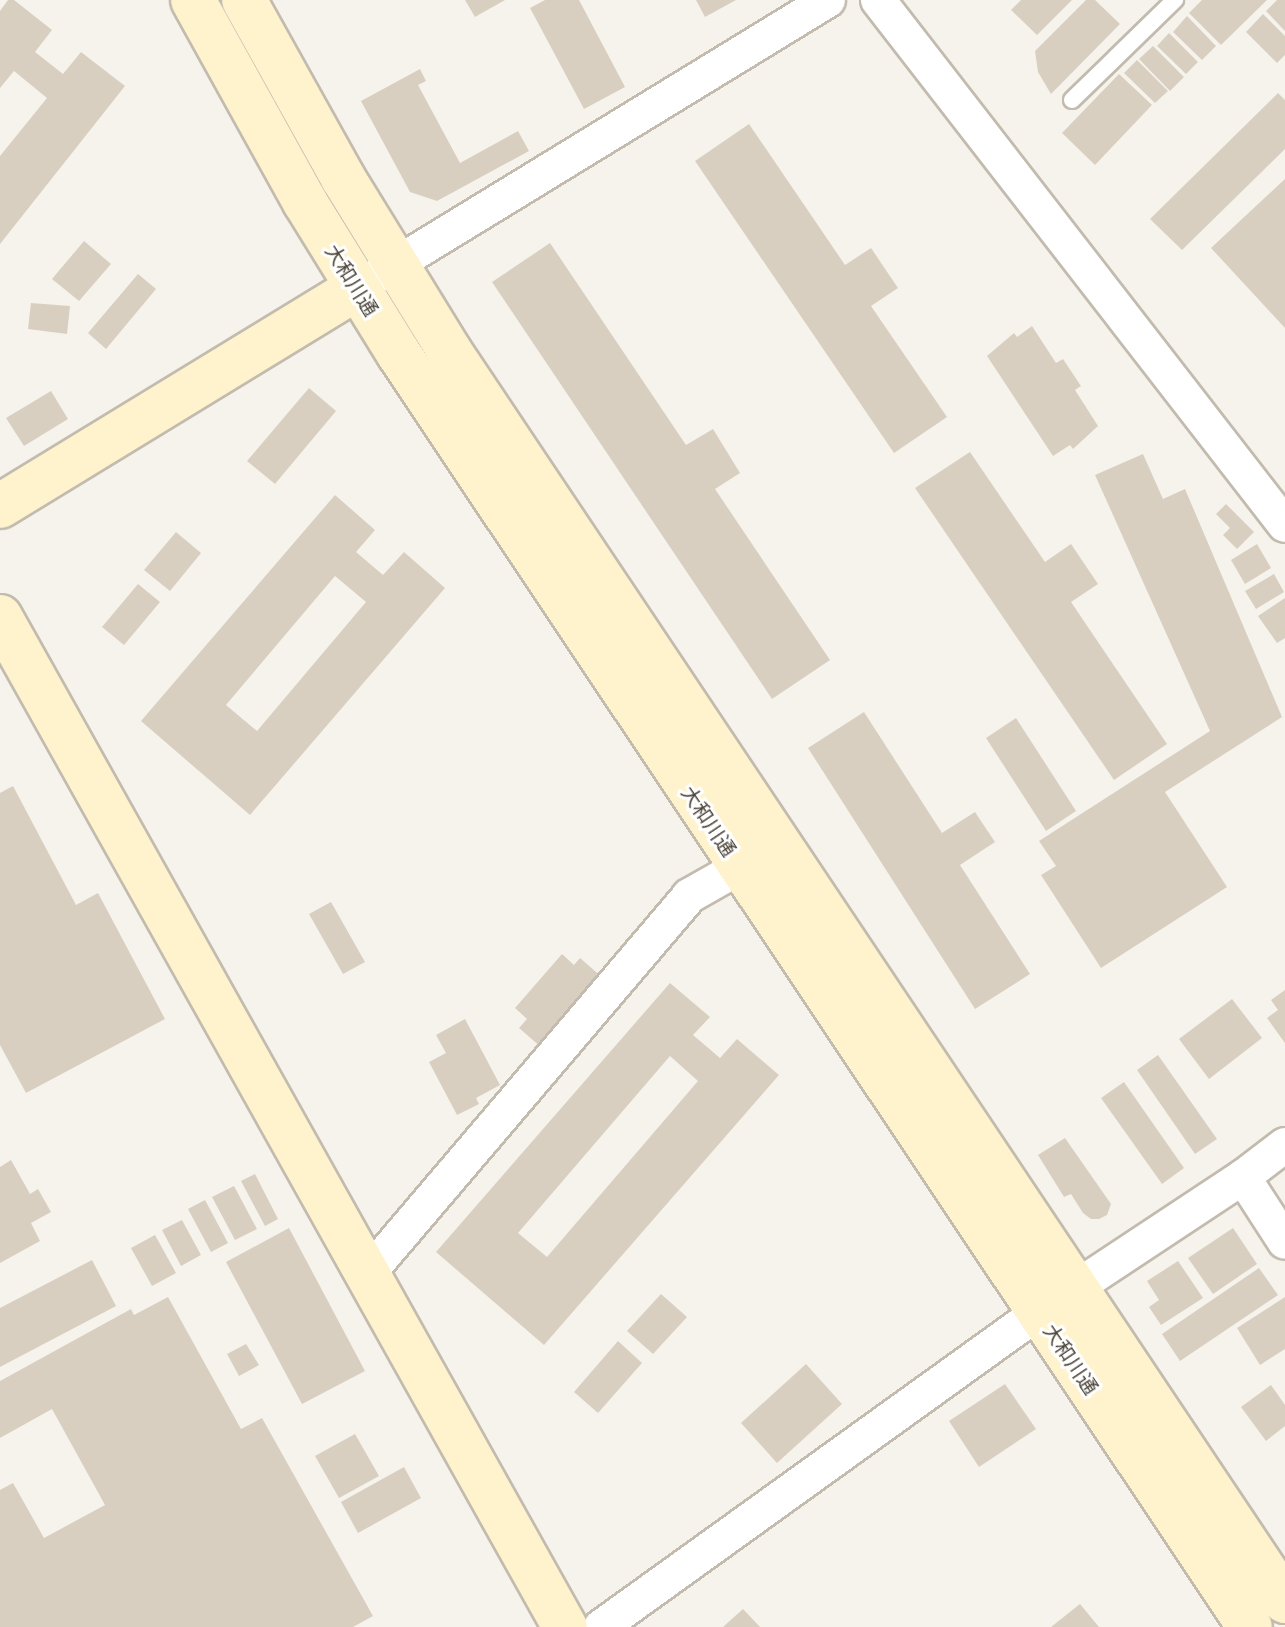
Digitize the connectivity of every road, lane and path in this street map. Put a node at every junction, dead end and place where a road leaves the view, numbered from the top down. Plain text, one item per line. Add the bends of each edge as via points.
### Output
1 (193, 0) edge
2 (244, 0) edge
3 (828, 0) edge
4 (878, 0) edge
5 (1175, 0) edge
6 (1072, 100) dead end
7 (396, 265) junction
8 (357, 288) junction
9 (0, 506) edge
10 (1285, 525) edge
11 (0, 617) edge
12 (740, 867) junction
13 (1285, 1145) edge
14 (1243, 1177) junction
15 (1285, 1242) edge
16 (366, 1276) junction
17 (1077, 1286) junction
18 (1039, 1312) junction
19 (1285, 1601) edge
20 (565, 1627) edge
21 (601, 1627) edge
22 (1250, 1627) edge

1 - 8 street, 大和川通
2 - 7 street
3 - 7 street
4 - 10 street
5 - 6 lane
7 - 8 street
7 - 17 street
8 - 9 street
8 - 12 street, 大和川通
11 - 16 street
12 - 16 street via 689,896
12 - 18 street, 大和川通
13 - 14 street
14 - 15 street
14 - 17 street
16 - 20 street
17 - 18 street
17 - 19 street
18 - 21 street
18 - 22 street, 大和川通

